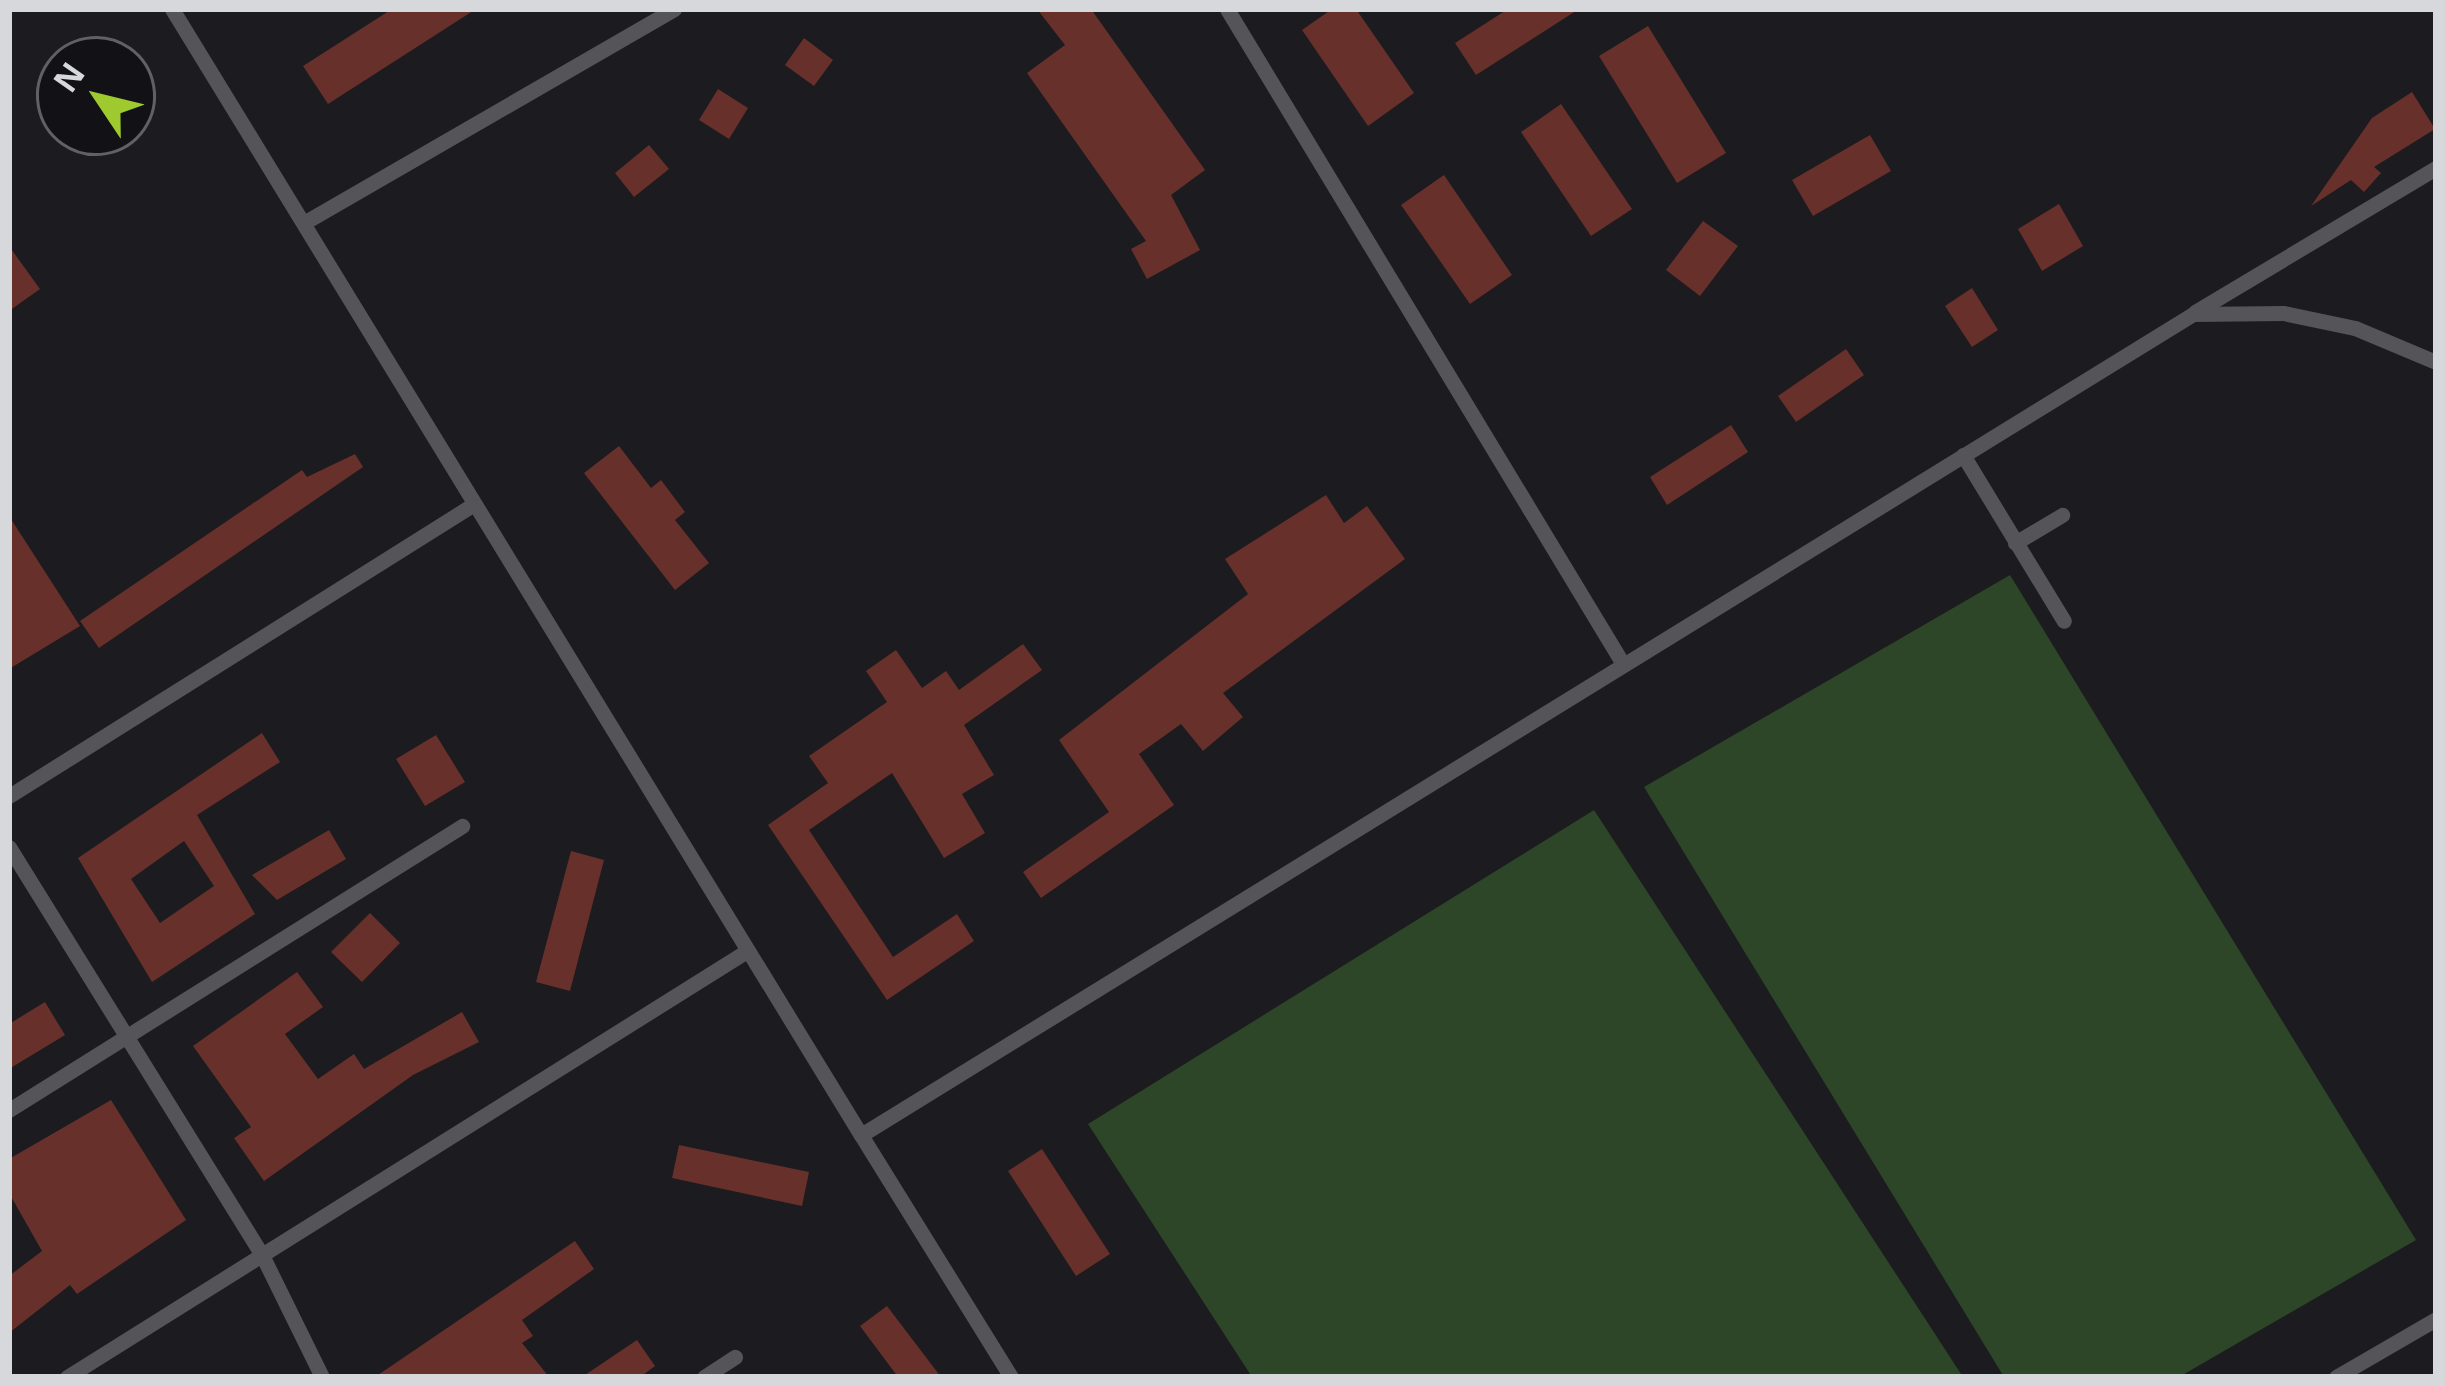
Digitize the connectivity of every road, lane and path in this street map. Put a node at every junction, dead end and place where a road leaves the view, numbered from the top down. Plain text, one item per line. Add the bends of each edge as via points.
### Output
1 (172, 9) edge
2 (674, 9) edge
3 (1227, 9) edge
4 (2436, 169) edge
5 (307, 221) junction
6 (2193, 314) junction
7 (2436, 362) edge
8 (1963, 454) junction
9 (471, 506) junction
10 (2062, 515) dead end
11 (2015, 543) junction
12 (2063, 622) dead end
13 (1620, 659) junction
14 (9, 796) edge
15 (462, 826) dead end
16 (9, 847) edge
17 (747, 951) junction
18 (127, 1036) junction
19 (9, 1110) edge
20 (861, 1136) junction
21 (262, 1255) junction
22 (2436, 1319) edge
23 (736, 1358) dead end
24 (68, 1377) edge
25 (322, 1377) edge
26 (704, 1377) edge
27 (1011, 1377) edge
28 (2336, 1377) edge

1 - 5 lane
2 - 5 lane
3 - 13 lane
4 - 6 lane
5 - 9 lane
6 - 7 lane via 2283,313 2355,328
6 - 8 lane
8 - 11 lane
8 - 13 lane
9 - 14 lane
9 - 17 lane
10 - 11 lane
11 - 12 lane
13 - 20 lane
15 - 18 lane
16 - 18 lane
17 - 20 lane
17 - 21 lane
18 - 19 lane
18 - 21 lane
20 - 27 lane
21 - 24 lane
21 - 25 lane
22 - 28 lane
23 - 26 lane

